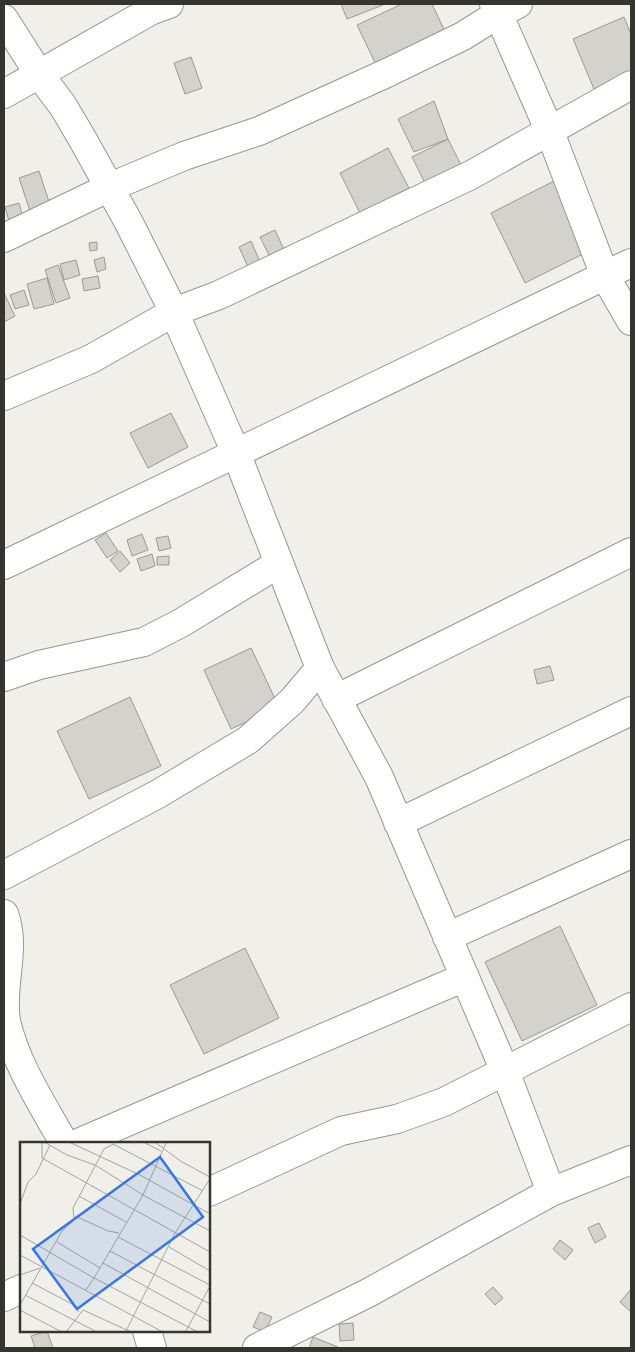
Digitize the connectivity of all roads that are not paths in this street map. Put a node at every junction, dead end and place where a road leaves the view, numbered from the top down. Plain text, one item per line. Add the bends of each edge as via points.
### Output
1 (169, 4) edge
2 (503, 7) edge
3 (4, 19) edge
4 (39, 74) junction
5 (631, 85) edge
6 (4, 94) edge
7 (550, 132) junction
8 (108, 188) junction
9 (4, 238) edge
10 (631, 263) edge
11 (605, 276) junction
12 (174, 312) junction
13 (631, 321) edge
14 (4, 396) edge
15 (236, 452) junction
16 (631, 552) edge
17 (278, 564) junction
18 (4, 565) edge
19 (320, 668) junction
20 (4, 677) edge
21 (336, 699) junction
22 (631, 711) edge
23 (398, 823) junction
24 (631, 854) edge
25 (4, 874) edge
26 (4, 914) edge
27 (447, 937) junction
28 (465, 977) junction
29 (631, 1007) edge
30 (505, 1071) junction
31 (63, 1142) edge
32 (80, 1142) edge
33 (631, 1160) edge
34 (210, 1192) edge
35 (551, 1192) junction
36 (20, 1289) edge
37 (4, 1297) edge
38 (147, 1332) edge
39 (152, 1348) edge
40 (257, 1348) edge

1 - 4 street via 152,10
2 - 7 street
2 - 8 street via 463,36 259,131 184,156
3 - 4 street
4 - 6 street
4 - 8 street via 62,106
5 - 7 street
7 - 11 street
7 - 12 street via 471,175 220,295
8 - 9 street
8 - 12 street
10 - 11 street
11 - 13 street
11 - 15 street
12 - 14 street via 90,360
12 - 15 street
15 - 17 street
15 - 18 street
16 - 21 street
17 - 19 street
17 - 20 street via 144,642 39,665
19 - 21 street
19 - 25 street via 292,702 248,740 158,794
21 - 23 street via 379,777
22 - 23 street
23 - 27 street
24 - 27 street
26 - 31 street via 8,932 6,1020 18,1058
27 - 28 street
28 - 30 street
28 - 32 street
29 - 30 street
30 - 34 street via 444,1102 396,1119 341,1131
30 - 35 street
33 - 35 street
35 - 40 street via 368,1293
36 - 37 street
38 - 39 street

